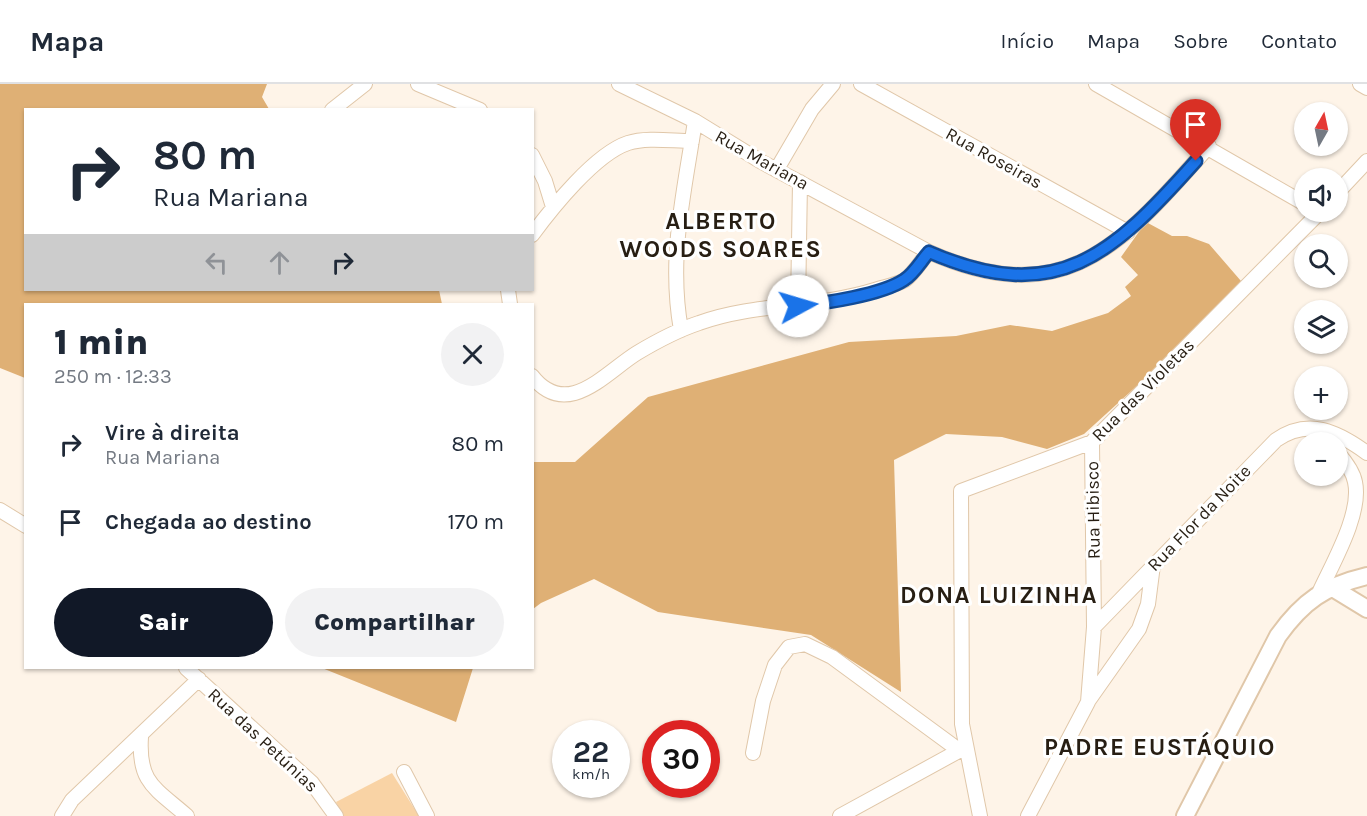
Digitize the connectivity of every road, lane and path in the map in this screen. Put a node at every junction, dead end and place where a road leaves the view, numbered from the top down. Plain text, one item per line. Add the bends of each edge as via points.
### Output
1 (365, 84) edge
2 (418, 84) edge
3 (619, 84) edge
4 (833, 84) edge
5 (861, 84) edge
6 (1096, 84) edge
7 (1360, 84) edge
8 (1367, 88) edge
9 (335, 108) edge
10 (475, 108) edge
11 (695, 122) junction
12 (692, 141) junction
13 (1209, 146) junction
14 (534, 159) edge
15 (1367, 161) edge
16 (777, 169) junction
17 (1348, 181) edge
18 (800, 182) junction
19 (1294, 197) edge
20 (553, 207) junction
21 (1309, 222) edge
22 (534, 232) edge
23 (1128, 232) junction
24 (929, 252) junction
25 (798, 306) junction
26 (681, 330) junction
27 (534, 378) edge
28 (1315, 429) junction
29 (1318, 432) edge
30 (1092, 442) junction
31 (1367, 453) edge
32 (1348, 467) edge
33 (0, 510) edge
34 (24, 525) edge
35 (1153, 565) junction
36 (1367, 576) edge
37 (1325, 590) junction
38 (1367, 609) edge
39 (1094, 627) junction
40 (187, 669) edge
41 (199, 679) junction
42 (1088, 702) junction
43 (141, 737) junction
44 (963, 749) junction
45 (753, 753) dead end
46 (404, 772) dead end
47 (62, 816) edge
48 (187, 816) edge
49 (336, 816) edge
50 (427, 816) edge
51 (840, 816) edge
52 (980, 816) edge
53 (1028, 816) edge
54 (1185, 816) edge

1 - 9 street
2 - 10 street
3 - 11 street, Rua Mariana
4 - 16 street via 812,110
5 - 23 street, Rua Roseiras
6 - 13 street
7 - 8 street
11 - 12 street
11 - 16 street, Rua Mariana
12 - 20 street via 641,140 626,144 588,172
12 - 26 street via 675,252
13 - 19 street
13 - 23 street, Rua Mariana
14 - 20 street
15 - 17 street
16 - 18 street, Rua Mariana
18 - 24 street, Rua Mariana
18 - 25 street
20 - 22 street
21 - 30 street, Rua das Violetas
23 - 24 street, Rua Mariana via 1079,264 1037,274 1003,275 978,270
24 - 25 street via 897,283 828,303
25 - 26 street via 737,314
26 - 27 street via 577,393 556,394
28 - 29 street
28 - 31 street via 1342,435
28 - 35 street, Rua Flor da Noite via 1294,429 1276,440
30 - 39 street, Rua Hibisco
30 - 44 street, Rua das Violetas via 961,490
32 - 37 street via 1355,482 1355,495
33 - 34 street
35 - 39 street, Rua Flor da Noite
35 - 42 street via 1148,604 1139,629
36 - 37 street
37 - 38 street
37 - 54 street via 1294,613 1278,636
39 - 42 street, Rua Hibisco
40 - 41 street, Rua das Petúnias
41 - 43 street
41 - 49 street, Rua das Petúnias via 312,783
42 - 53 street, Rua Hibisco
43 - 47 street via 72,800
43 - 48 street via 142,772
44 - 45 street via 832,657 805,644 789,647 775,665
44 - 51 street
44 - 52 street, Rua das Violetas
46 - 50 street

